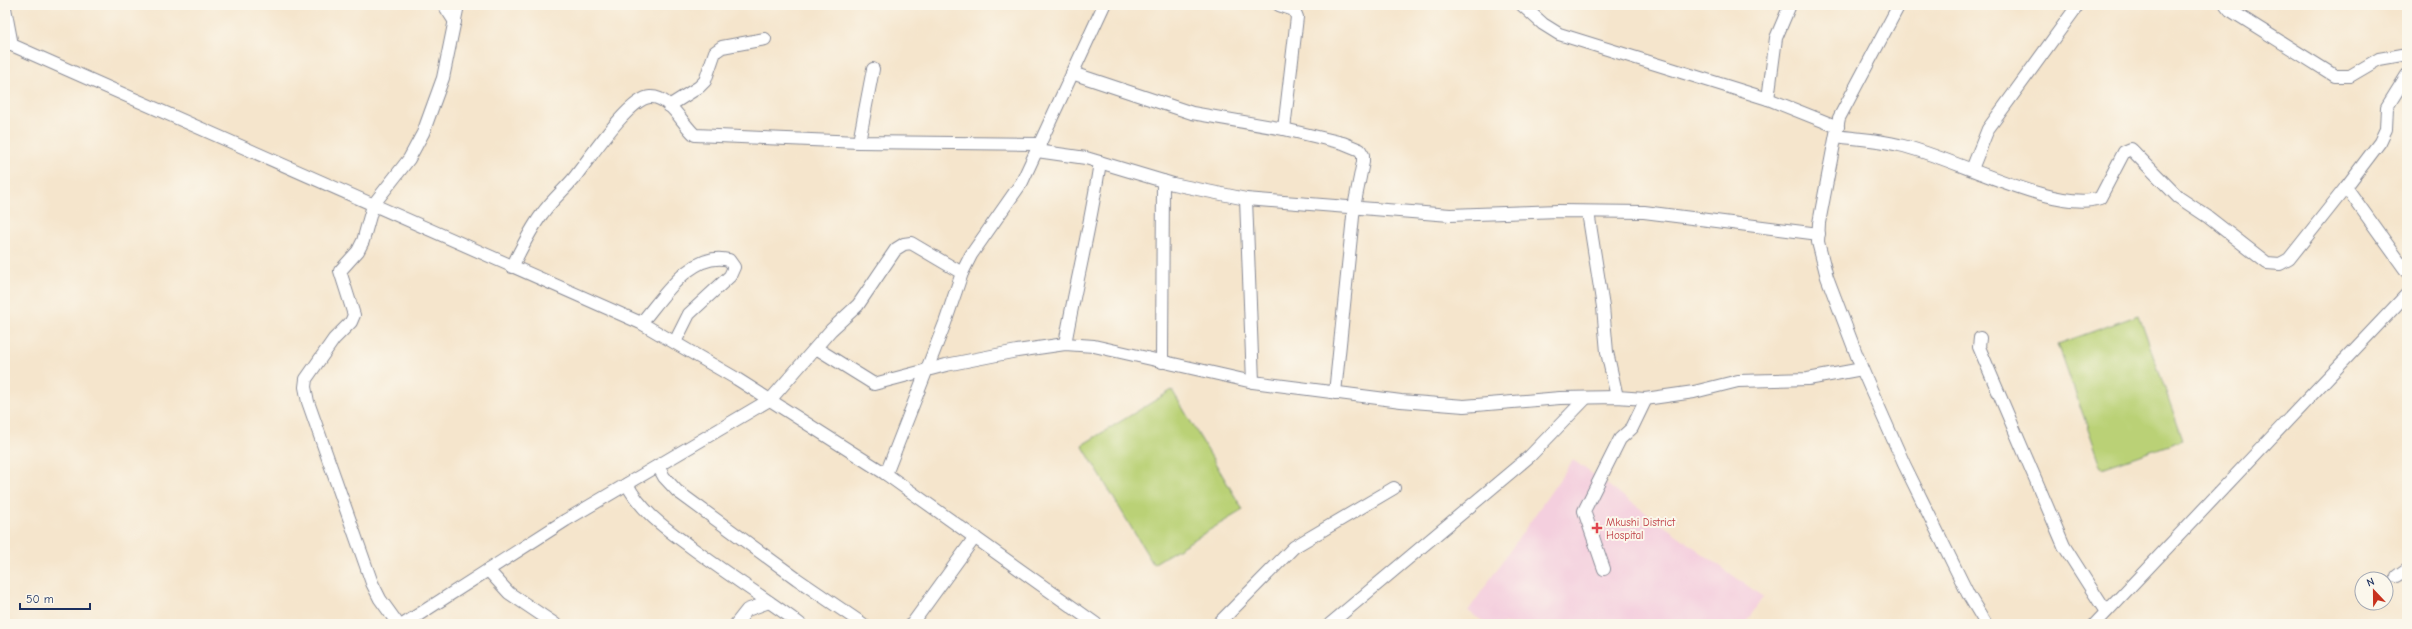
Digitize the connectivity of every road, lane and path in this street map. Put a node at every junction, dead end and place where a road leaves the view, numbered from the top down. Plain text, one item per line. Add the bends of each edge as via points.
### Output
1 (444, 5) edge
2 (458, 5) edge
3 (1104, 5) edge
4 (1279, 5) edge
5 (1522, 5) edge
6 (1790, 5) edge
7 (1899, 5) edge
8 (2078, 5) edge
9 (2226, 5) edge
10 (5, 8) edge
11 (455, 22) junction
12 (765, 39) dead end
13 (9, 44) edge
14 (2407, 54) edge
15 (873, 69) dead end
16 (1072, 73) junction
17 (2407, 75) edge
18 (1768, 99) junction
19 (669, 106) junction
20 (1284, 129) junction
21 (1837, 132) junction
22 (859, 142) junction
23 (1038, 147) junction
24 (1100, 162) junction
25 (1972, 169) junction
26 (1163, 181) junction
27 (2346, 187) junction
28 (1246, 199) junction
29 (373, 205) junction
30 (1354, 207) junction
31 (1588, 212) junction
32 (1819, 234) junction
33 (512, 266) junction
34 (2407, 272) edge
35 (962, 273) junction
36 (2407, 294) edge
37 (641, 323) junction
38 (1980, 338) dead end
39 (675, 342) junction
40 (1065, 344) junction
41 (816, 348) junction
42 (1162, 362) junction
43 (1862, 369) junction
44 (926, 372) junction
45 (1253, 382) junction
46 (1335, 393) junction
47 (1617, 397) junction
48 (1586, 398) junction
49 (771, 399) junction
50 (1646, 399) junction
51 (658, 466) junction
52 (886, 474) junction
53 (627, 484) junction
54 (1394, 488) dead end
55 (975, 537) junction
56 (1604, 569) dead end
57 (2407, 569) edge
58 (488, 570) junction
59 (2397, 576) dead end
60 (769, 602) junction
61 (2106, 612) junction
62 (398, 624) edge
63 (404, 624) edge
64 (555, 624) edge
65 (736, 624) edge
66 (800, 624) edge
67 (863, 624) edge
68 (912, 624) edge
69 (1096, 624) edge
70 (1218, 624) edge
71 (1330, 624) edge
72 (1986, 624) edge
73 (2095, 624) edge

1 - 11 street
2 - 11 street
3 - 16 street
4 - 20 street via 1294,10 1297,17
5 - 18 street via 1559,34
6 - 18 street via 1776,38
7 - 21 street via 1840,118
8 - 25 street via 1988,129
9 - 14 street via 2335,76 2350,76 2379,59
10 - 13 street
11 - 29 street via 443,78 423,133 409,160
12 - 19 street via 722,47 715,52 705,81
13 - 29 street
15 - 22 street
16 - 20 street via 1192,113
16 - 23 street
17 - 27 street via 2387,107 2386,129 2380,142
18 - 21 street
19 - 22 street via 696,135
19 - 33 street via 657,98 649,97 641,100 624,115 542,214
20 - 30 street via 1343,143 1360,150 1364,162
21 - 25 street via 1900,145
21 - 32 street
22 - 23 street
23 - 24 street
23 - 35 street via 1022,182 971,254
24 - 26 street
24 - 40 street via 1091,222 1077,278
25 - 27 street via 2051,197 2091,202 2100,198 2124,152 2131,149 2178,197 2267,263 2280,264 2289,259
26 - 28 street
26 - 42 street
27 - 34 street
28 - 30 street
28 - 45 street
29 - 33 street
29 - 62 street via 360,246 340,271 354,310 353,318 334,339 311,372 304,387 372,583
30 - 31 street via 1450,215
30 - 46 street
31 - 32 street via 1644,212
31 - 47 street via 1603,307 1607,352
32 - 43 street via 1818,242 1827,277
33 - 37 street
35 - 41 street via 911,243 904,244 896,249 858,305
35 - 44 street
36 - 61 street
37 - 39 street
37 - 39 street via 693,267 712,260 729,260 734,267 730,276 689,314
38 - 61 street via 1979,347 2064,546
39 - 49 street
40 - 42 street via 1094,346
40 - 44 street via 946,365
41 - 44 street via 874,384
41 - 49 street
42 - 45 street
43 - 50 street via 1808,379 1738,381 1668,397
43 - 72 street via 1904,464 1968,594
44 - 52 street
45 - 46 street
46 - 48 street via 1464,406
47 - 48 street
47 - 50 street
48 - 71 street via 1530,456
49 - 51 street
49 - 52 street
50 - 56 street via 1632,428 1620,438 1584,511
51 - 53 street
51 - 67 street via 677,491
52 - 55 street
53 - 58 street
53 - 60 street via 637,501 655,519 721,570
54 - 70 street via 1294,547
55 - 68 street
55 - 69 street
57 - 59 street
58 - 63 street
58 - 64 street via 509,593
60 - 65 street via 747,610
60 - 66 street
61 - 73 street

